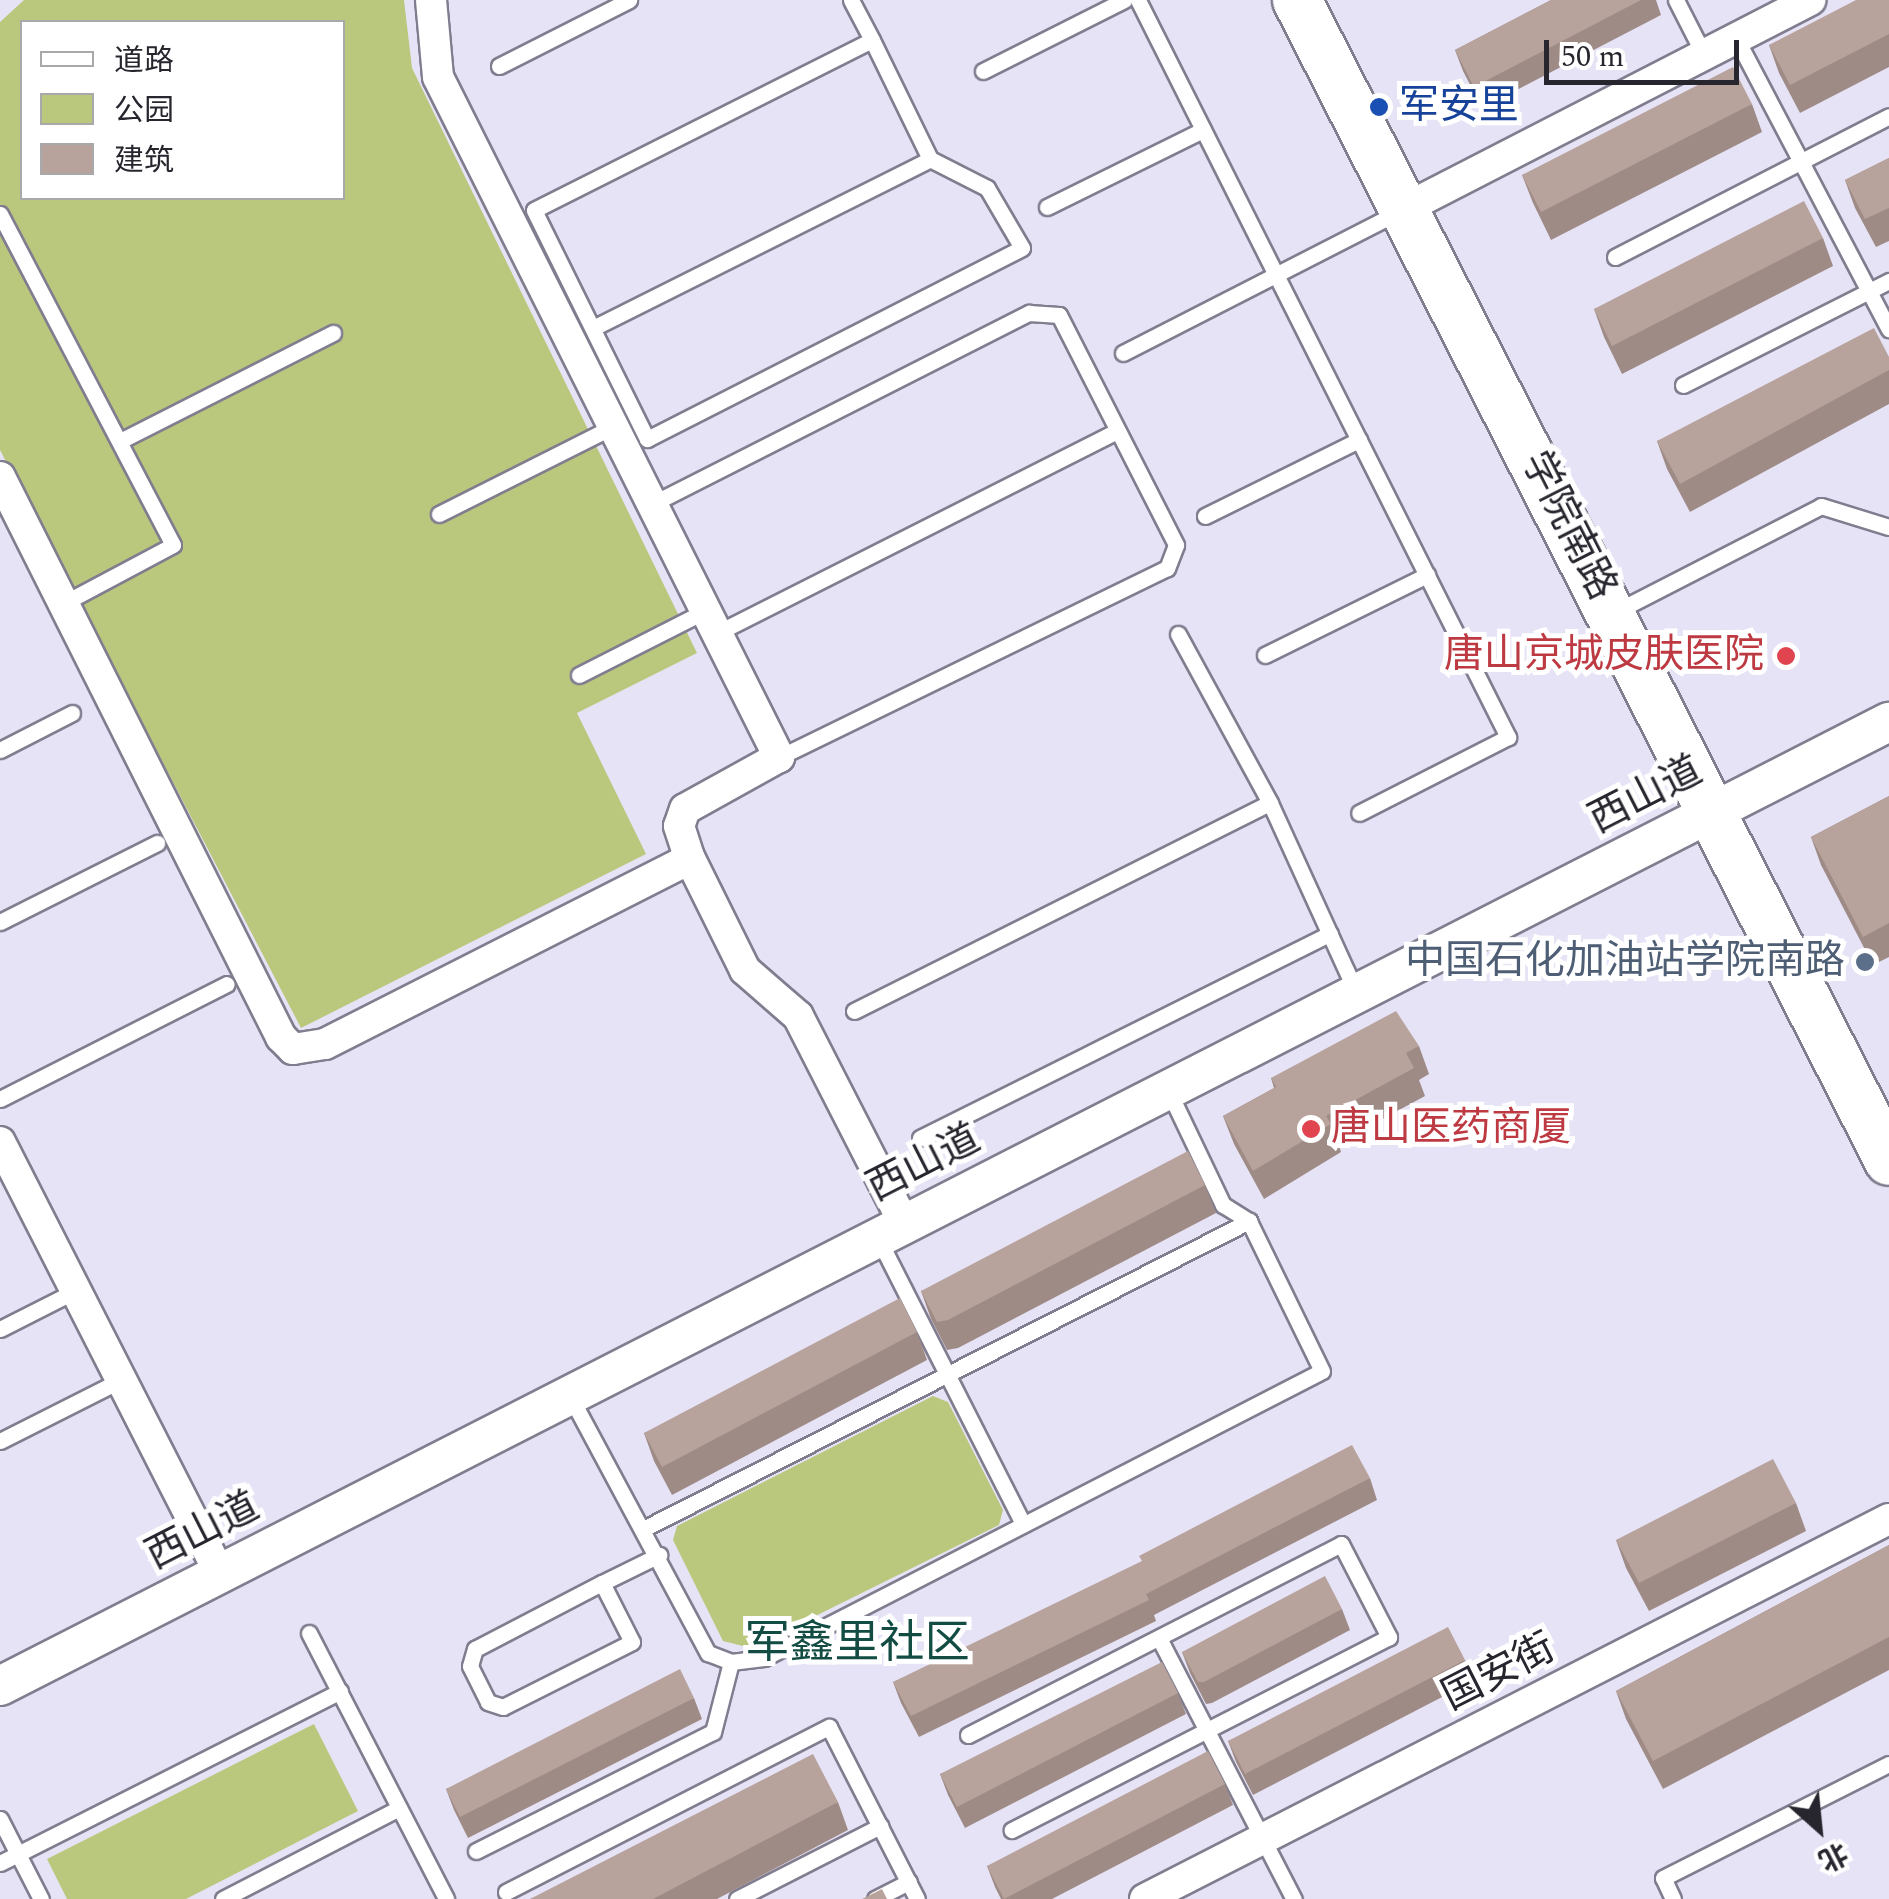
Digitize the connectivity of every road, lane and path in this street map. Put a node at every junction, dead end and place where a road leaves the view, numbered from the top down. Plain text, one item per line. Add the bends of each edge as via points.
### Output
1 (431, 0) edge
2 (629, 0) edge
3 (851, 0) edge
4 (1124, 0) edge
5 (1138, 0) edge
6 (1296, 0) edge
7 (1676, 0) edge
8 (1810, 0) edge
9 (1736, 38) junction
10 (872, 40) junction
11 (1704, 54) junction
12 (500, 66) dead end
13 (983, 71) dead end
14 (1889, 116) edge
15 (1203, 130) junction
16 (930, 159) junction
17 (1801, 162) junction
18 (1047, 207) dead end
19 (1404, 209) junction
20 (0, 214) edge
21 (1615, 257) dead end
22 (1276, 274) junction
23 (1889, 281) edge
24 (1869, 291) junction
25 (593, 328) junction
26 (1889, 329) edge
27 (333, 333) dead end
28 (1123, 353) dead end
29 (1683, 385) dead end
30 (612, 426) junction
31 (1118, 430) junction
32 (1359, 440) junction
33 (120, 441) junction
34 (0, 477) edge
35 (652, 504) junction
36 (440, 514) dead end
37 (1205, 516) dead end
38 (1889, 528) edge
39 (12, 529) edge
40 (1427, 576) junction
41 (66, 602) junction
42 (1613, 613) junction
43 (711, 622) junction
44 (1178, 634) dead end
45 (1266, 655) dead end
46 (579, 675) dead end
47 (72, 713) dead end
48 (1889, 722) edge
49 (0, 750) edge
50 (778, 757) junction
51 (1270, 803) junction
52 (1715, 812) junction
53 (1359, 814) dead end
54 (157, 844) dead end
55 (690, 859) junction
56 (0, 922) edge
57 (1330, 934) junction
58 (227, 984) dead end
59 (1357, 994) junction
60 (854, 1011) dead end
61 (1168, 1090) junction
62 (0, 1099) edge
63 (920, 1138) dead end
64 (0, 1142) edge
65 (1889, 1160) edge
66 (1249, 1221) junction
67 (891, 1232) junction
68 (77, 1290) junction
69 (0, 1328) edge
70 (947, 1374) junction
71 (121, 1380) junction
72 (570, 1396) junction
73 (0, 1441) edge
74 (1889, 1518) edge
75 (1023, 1524) junction
76 (645, 1528) junction
77 (1889, 1540) edge
78 (659, 1555) junction
79 (220, 1574) junction
80 (602, 1583) junction
81 (310, 1633) dead end
82 (1159, 1638) junction
83 (730, 1662) junction
84 (0, 1686) edge
85 (340, 1690) junction
86 (1206, 1730) junction
87 (968, 1735) dead end
88 (1889, 1764) edge
89 (400, 1808) junction
90 (0, 1819) edge
91 (880, 1826) junction
92 (1012, 1830) dead end
93 (1268, 1848) junction
94 (476, 1851) dead end
95 (18, 1854) junction
96 (0, 1863) edge
97 (908, 1882) junction
98 (506, 1892) dead end
99 (41, 1899) edge
100 (224, 1899) edge
101 (446, 1899) edge
102 (738, 1899) edge
103 (874, 1899) edge
104 (918, 1899) edge
105 (1145, 1899) edge
106 (1190, 1899) edge
107 (1294, 1899) edge
108 (1674, 1899) edge

1 - 30 street via 438,77
2 - 12 lane
3 - 10 lane
4 - 13 lane
5 - 15 lane
6 - 19 main road, 学院南路
7 - 11 lane
8 - 9 street
9 - 11 street
9 - 17 lane
10 - 16 lane
10 - 25 lane via 534,210
11 - 19 street
14 - 17 lane
15 - 18 lane
15 - 22 lane
16 - 25 lane
16 - 25 lane via 986,188 1022,248 647,439
17 - 21 lane
17 - 24 lane
19 - 22 lane
19 - 42 main road, 学院南路
20 - 33 lane
22 - 28 lane
22 - 32 lane
23 - 24 lane
24 - 26 lane
24 - 29 lane
27 - 33 lane
30 - 35 street
30 - 36 lane
31 - 35 lane via 1059,315 1029,313
31 - 43 lane
31 - 50 lane via 1176,545 1167,568
32 - 37 lane
32 - 40 lane
33 - 41 lane via 173,545
34 - 39 street
35 - 43 street
38 - 42 lane via 1822,506
39 - 41 street
40 - 45 lane
40 - 53 lane via 1508,737
41 - 55 street via 292,1049 325,1044
42 - 52 main road, 学院南路
43 - 46 lane
43 - 50 street
44 - 51 lane
47 - 49 lane
48 - 52 street, 西山道
50 - 55 street via 685,809 679,826
51 - 57 lane
51 - 60 lane
52 - 59 street, 西山道
52 - 65 main road, 学院南路
54 - 56 lane
55 - 67 street via 757,986 798,1016
57 - 59 lane
57 - 63 lane
58 - 62 lane
59 - 61 street, 西山道
61 - 66 lane via 1223,1205
61 - 67 street, 西山道
64 - 68 street
66 - 70 lane
66 - 75 lane via 1322,1371
67 - 70 lane
67 - 72 street, 西山道
68 - 69 lane
68 - 71 street
70 - 75 lane
70 - 76 lane
71 - 73 lane
71 - 79 street
72 - 76 lane
72 - 79 street, 西山道
74 - 93 street, 国安街
75 - 83 lane via 764,1658
76 - 78 lane
77 - 93 street, 国安街
78 - 80 lane
78 - 83 lane via 708,1653
79 - 84 street, 西山道
80 - 80 lane via 474,1649 470,1666 488,1702 503,1707 632,1642
81 - 85 lane
82 - 86 lane
82 - 86 lane via 1341,1544 1389,1637
82 - 87 lane
83 - 94 lane via 712,1732
85 - 89 lane
85 - 95 lane
86 - 92 lane
86 - 93 lane
88 - 108 lane via 1663,1878
89 - 100 lane
89 - 101 lane
90 - 95 lane
91 - 97 lane
91 - 98 lane via 829,1727
91 - 102 lane
93 - 105 street, 国安街
93 - 106 street, 国安街
93 - 107 lane
95 - 96 lane
95 - 99 lane
97 - 103 lane
97 - 104 lane

